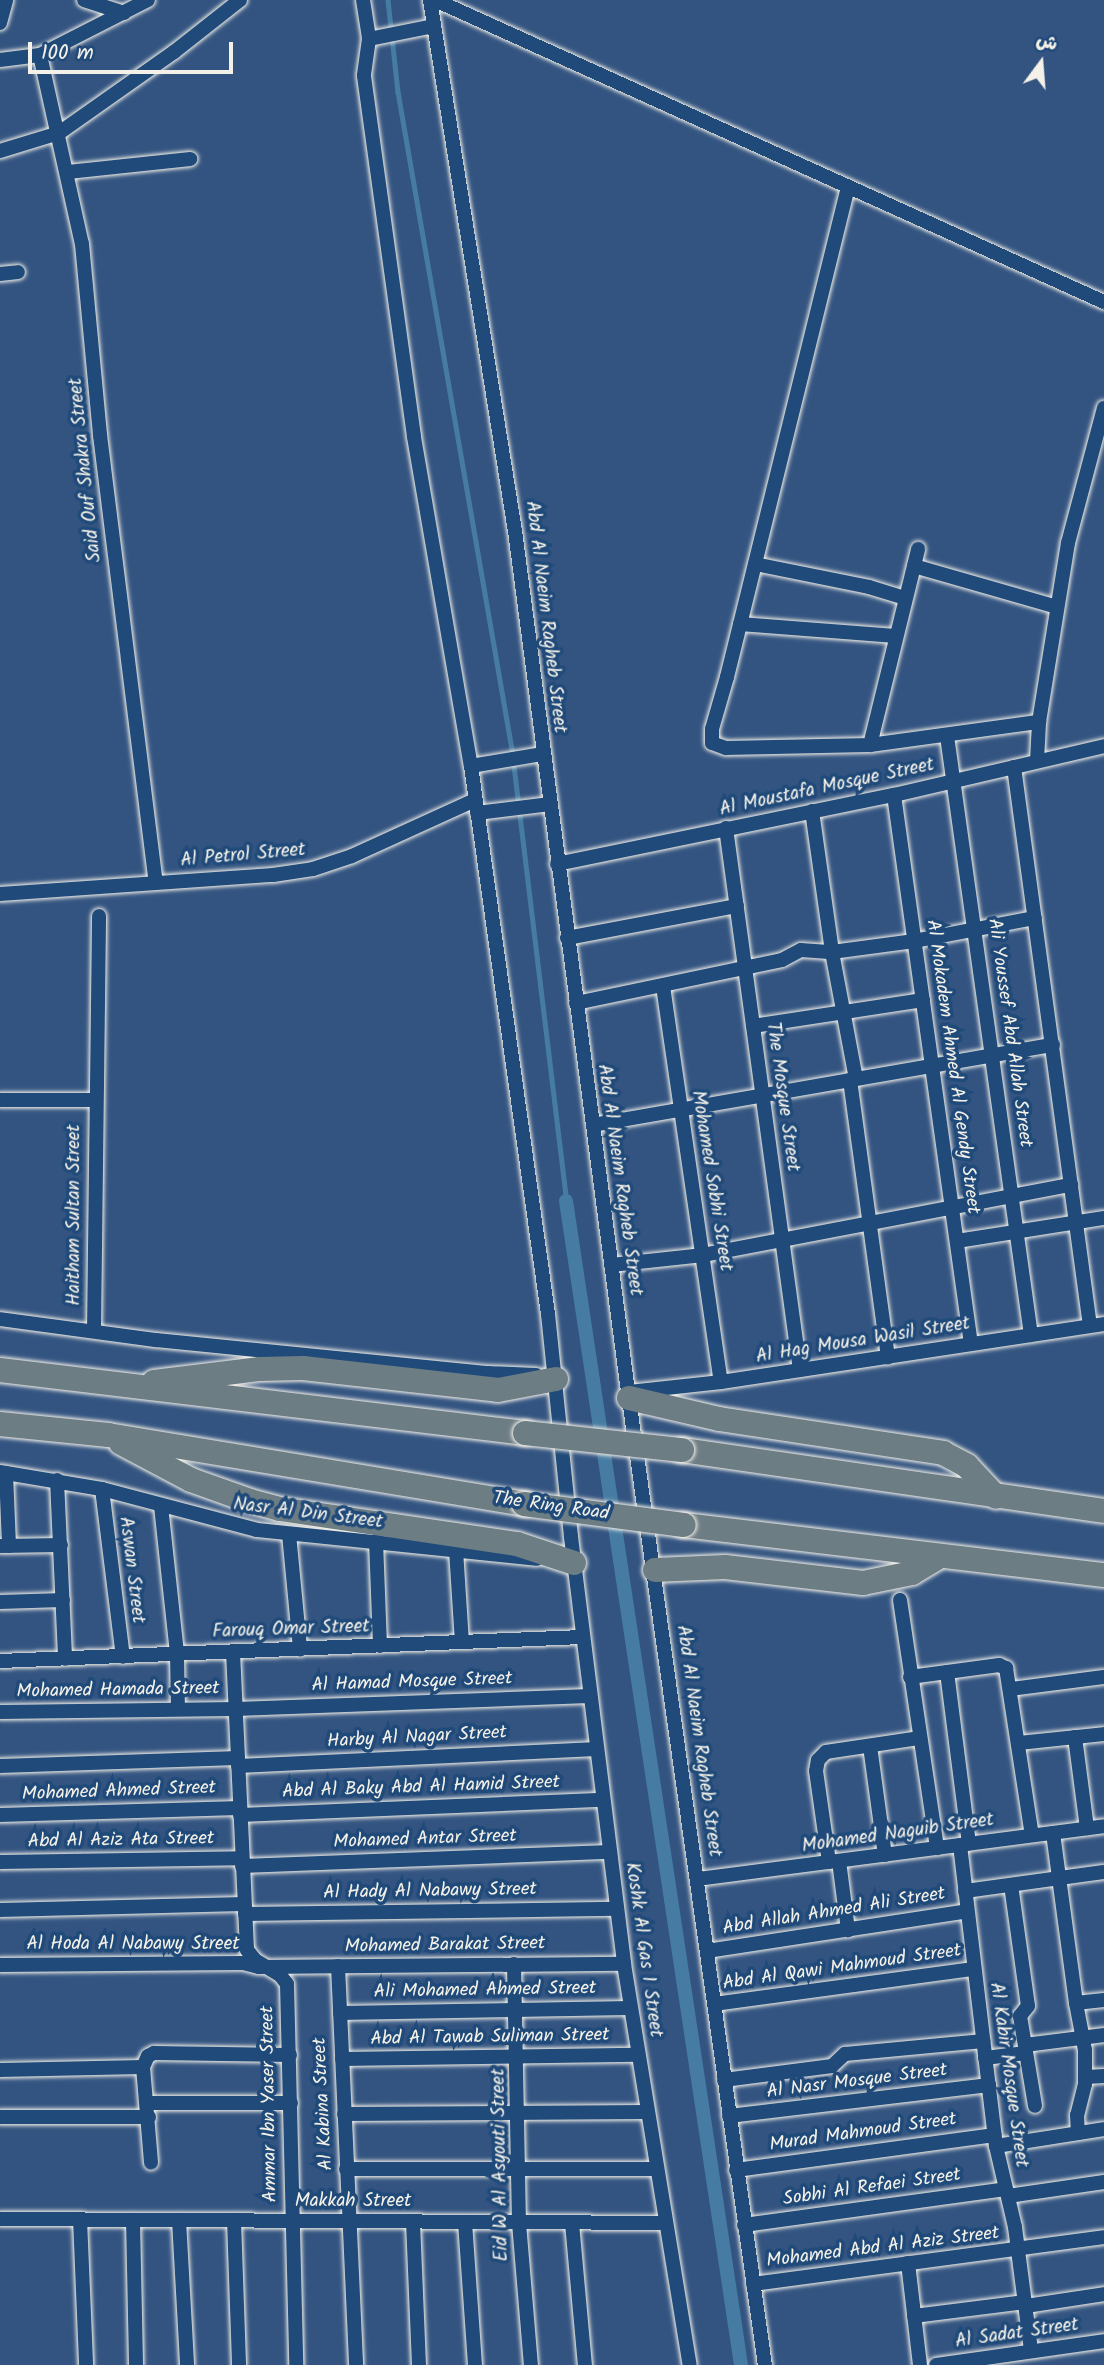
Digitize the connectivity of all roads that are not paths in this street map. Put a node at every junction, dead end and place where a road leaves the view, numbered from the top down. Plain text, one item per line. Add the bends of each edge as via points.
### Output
1 (6, 0) edge
2 (84, 0) edge
3 (148, 0) edge
4 (240, 0) edge
5 (363, 0) edge
6 (432, 0) edge
7 (124, 13) junction
8 (0, 23) edge
9 (434, 26) junction
10 (369, 39) junction
11 (40, 55) junction
12 (0, 60) edge
13 (59, 133) junction
14 (0, 151) edge
15 (191, 159) dead end
16 (68, 173) junction
17 (848, 187) junction
18 (18, 272) dead end
19 (0, 274) edge
20 (1104, 302) edge
21 (1104, 408) edge
22 (918, 549) dead end
23 (755, 564) junction
24 (914, 566) junction
25 (905, 598) junction
26 (1058, 607) junction
27 (740, 624) junction
28 (896, 636) junction
29 (1039, 722) junction
30 (947, 736) junction
31 (870, 745) junction
32 (1104, 746) edge
33 (543, 754) junction
34 (1037, 761) junction
35 (471, 766) junction
36 (1014, 766) junction
37 (955, 781) junction
38 (894, 795) junction
39 (550, 804) junction
40 (476, 806) junction
41 (811, 811) junction
42 (726, 828) junction
43 (557, 864) junction
44 (156, 883) junction
45 (0, 894) edge
46 (737, 906) junction
47 (99, 916) dead end
48 (1035, 918) junction
49 (976, 930) junction
50 (567, 938) junction
51 (914, 941) junction
52 (832, 952) junction
53 (745, 966) junction
54 (663, 986) junction
55 (923, 1000) junction
56 (576, 1003) junction
57 (844, 1012) junction
58 (753, 1026) junction
59 (1053, 1045) junction
60 (993, 1055) junction
61 (934, 1068) junction
62 (853, 1079) junction
63 (763, 1095) junction
64 (0, 1100) edge
65 (95, 1100) junction
66 (681, 1111) junction
67 (593, 1125) junction
68 (1071, 1185) junction
69 (1012, 1196) junction
70 (952, 1207) junction
71 (1104, 1218) edge
72 (1076, 1221) junction
73 (870, 1223) junction
74 (1017, 1230) junction
75 (782, 1239) junction
76 (957, 1241) junction
77 (703, 1255) junction
78 (611, 1265) junction
79 (0, 1319) edge
80 (1097, 1325) edge
81 (94, 1331) junction
82 (1031, 1335) junction
83 (971, 1344) junction
84 (888, 1357) junction
85 (0, 1370) edge
86 (800, 1370) junction
87 (555, 1377) junction
88 (721, 1382) junction
89 (131, 1386) junction
90 (628, 1395) junction
91 (0, 1424) edge
92 (108, 1436) junction
93 (3, 1472) edge
94 (57, 1480) junction
95 (102, 1489) junction
96 (996, 1497) junction
97 (161, 1506) junction
98 (1104, 1511) edge
99 (289, 1534) junction
100 (376, 1541) junction
101 (61, 1545) junction
102 (4, 1546) edge
103 (456, 1550) junction
104 (940, 1556) junction
105 (574, 1563) junction
106 (655, 1570) junction
107 (1104, 1575) edge
108 (63, 1600) junction
109 (900, 1600) dead end
110 (0, 1602) edge
111 (583, 1637) junction
112 (462, 1642) junction
113 (380, 1646) junction
114 (300, 1649) junction
115 (233, 1652) junction
116 (177, 1654) junction
117 (123, 1657) junction
118 (65, 1658) junction
119 (0, 1661) edge
120 (947, 1672) junction
121 (910, 1677) junction
122 (1104, 1677) edge
123 (1011, 1689) junction
124 (590, 1696) junction
125 (178, 1709) junction
126 (236, 1709) junction
127 (0, 1712) edge
128 (1104, 1734) edge
129 (1075, 1737) junction
130 (920, 1738) junction
131 (1019, 1743) junction
132 (870, 1746) junction
133 (597, 1749) junction
134 (238, 1762) junction
135 (0, 1766) edge
136 (603, 1800) junction
137 (240, 1812) junction
138 (0, 1815) edge
139 (1104, 1826) edge
140 (1087, 1828) junction
141 (1053, 1833) junction
142 (1032, 1835) junction
143 (964, 1844) junction
144 (937, 1848) junction
145 (610, 1852) junction
146 (885, 1855) junction
147 (0, 1862) edge
148 (242, 1862) junction
149 (834, 1862) junction
150 (1104, 1872) edge
151 (1059, 1878) junction
152 (698, 1879) junction
153 (1011, 1885) junction
154 (965, 1891) junction
155 (244, 1909) junction
156 (617, 1909) junction
157 (0, 1910) edge
158 (967, 1911) junction
159 (848, 1930) junction
160 (707, 1951) junction
161 (514, 1964) junction
162 (624, 1964) junction
163 (0, 1965) edge
164 (338, 1966) junction
165 (267, 1967) junction
166 (974, 1969) junction
167 (1104, 2000) edge
168 (1076, 2003) junction
169 (714, 2004) junction
170 (630, 2008) junction
171 (516, 2009) junction
172 (340, 2014) junction
173 (1104, 2035) edge
174 (1083, 2038) junction
175 (983, 2041) junction
176 (1026, 2049) junction
177 (290, 2055) junction
178 (638, 2055) junction
179 (985, 2058) junction
180 (342, 2059) junction
181 (517, 2059) junction
182 (143, 2067) junction
183 (0, 2070) edge
184 (1104, 2076) edge
185 (1086, 2077) junction
186 (724, 2080) junction
187 (989, 2085) junction
188 (290, 2103) junction
189 (1035, 2106) dead end
190 (149, 2110) junction
191 (647, 2112) junction
192 (344, 2113) junction
193 (518, 2113) junction
194 (729, 2116) junction
195 (0, 2117) edge
196 (1104, 2129) edge
197 (1079, 2133) junction
198 (995, 2140) junction
199 (151, 2163) dead end
200 (346, 2168) junction
201 (518, 2169) junction
202 (656, 2169) junction
203 (736, 2170) junction
204 (1104, 2182) edge
205 (1007, 2192) junction
206 (0, 2219) edge
207 (80, 2219) junction
208 (132, 2220) junction
209 (179, 2220) junction
210 (234, 2220) junction
211 (291, 2221) junction
212 (350, 2221) junction
213 (413, 2222) junction
214 (465, 2222) junction
215 (519, 2222) junction
216 (572, 2223) junction
217 (665, 2223) junction
218 (744, 2225) junction
219 (1104, 2237) edge
220 (1018, 2249) junction
221 (908, 2263) junction
222 (753, 2284) junction
223 (1104, 2294) edge
224 (1025, 2304) junction
225 (914, 2316) junction
226 (1104, 2341) edge
227 (1031, 2351) junction
228 (1015, 2359) edge
229 (86, 2365) edge
230 (136, 2365) edge
231 (187, 2365) edge
232 (239, 2365) edge
233 (296, 2365) edge
234 (356, 2365) edge
235 (419, 2365) edge
236 (475, 2365) edge
237 (531, 2365) edge
238 (585, 2365) edge
239 (690, 2365) edge
240 (765, 2365) edge
241 (920, 2365) edge
242 (936, 2365) edge

1 - 8 street
2 - 7 street
3 - 7 street
4 - 13 street
5 - 10 street
6 - 9 street, Abd Al Naeim Ragheb Street
6 - 17 street
7 - 11 street
9 - 10 street
9 - 33 street, Abd Al Naeim Ragheb Street via 508,485
10 - 35 street via 364,76 414,437
11 - 12 street
11 - 13 street, Said Ouf Shakra Street
13 - 14 street
13 - 16 street, Said Ouf Shakra Street
15 - 16 street
16 - 44 street, Said Ouf Shakra Street via 86,272 102,448
17 - 20 street
17 - 23 street
18 - 19 street
21 - 26 street via 1075,506
22 - 24 street
23 - 25 street
23 - 27 street
24 - 25 street
24 - 26 street
25 - 28 street
26 - 29 street
27 - 28 street
27 - 31 street via 712,743 726,748
28 - 31 street
29 - 30 street
29 - 34 street
30 - 31 street
30 - 37 street, Ali Youssef Abd Allah Street
32 - 34 street, Al Moustafa Mosque Street
33 - 35 street
33 - 39 street, Abd Al Naeim Ragheb Street
34 - 36 street, Al Moustafa Mosque Street
35 - 40 street
36 - 37 street, Al Moustafa Mosque Street
36 - 48 street
37 - 38 street, Al Moustafa Mosque Street
37 - 49 street, Ali Youssef Abd Allah Street
38 - 41 street, Al Moustafa Mosque Street
38 - 51 street, Al Mokadem Ahmed Al Gendy Street
39 - 40 street, Al Petrol Street
39 - 43 street, Abd Al Naeim Ragheb Street
40 - 44 street, Al Petrol Street via 313,869
40 - 87 street
41 - 42 street, Al Moustafa Mosque Street
41 - 52 street
42 - 43 street, Al Moustafa Mosque Street
42 - 46 street, The Mosque Street
43 - 50 street, Abd Al Naeim Ragheb Street
44 - 45 street, Al Petrol Street
46 - 50 street
46 - 53 street, The Mosque Street
47 - 65 street, Haitham Sultan Street
48 - 49 street
48 - 59 street
49 - 51 street
49 - 60 street, Ali Youssef Abd Allah Street
50 - 56 street, Abd Al Naeim Ragheb Street
51 - 52 street
51 - 55 street, Al Mokadem Ahmed Al Gendy Street
52 - 53 street via 800,950 782,960
52 - 57 street
53 - 54 street
53 - 58 street, The Mosque Street
54 - 56 street
54 - 66 street, Mohamed Sobhi Street
55 - 57 street
55 - 61 street, Al Mokadem Ahmed Al Gendy Street
56 - 67 street, Abd Al Naeim Ragheb Street
57 - 58 street
57 - 62 street
58 - 63 street, The Mosque Street
59 - 60 street
59 - 68 street
60 - 61 street
60 - 69 street, Ali Youssef Abd Allah Street
61 - 62 street
61 - 70 street, Al Mokadem Ahmed Al Gendy Street
62 - 63 street
62 - 73 street
63 - 66 street
63 - 75 street, The Mosque Street
64 - 65 street
65 - 81 street, Haitham Sultan Street
66 - 67 street
66 - 77 street, Mohamed Sobhi Street
67 - 78 street, Abd Al Naeim Ragheb Street
68 - 69 street
68 - 72 street
69 - 70 street
69 - 74 street, Ali Youssef Abd Allah Street
70 - 73 street
70 - 76 street, Al Mokadem Ahmed Al Gendy Street
71 - 72 street
72 - 74 street
72 - 80 street
73 - 75 street
73 - 84 street
74 - 76 street
74 - 82 street, Ali Youssef Abd Allah Street
75 - 77 street
75 - 86 street, The Mosque Street
76 - 83 street, Al Mokadem Ahmed Al Gendy Street
77 - 78 street
77 - 88 street, Mohamed Sobhi Street
78 - 90 street, Abd Al Naeim Ragheb Street
79 - 81 street
80 - 82 street, Al Hag Mousa Wasil Street
81 - 87 street
82 - 83 street, Al Hag Mousa Wasil Street
83 - 84 street, Al Hag Mousa Wasil Street
84 - 86 street, Al Hag Mousa Wasil Street
85 - 89 highway
86 - 88 street, Al Hag Mousa Wasil Street
87 - 89 highway via 498,1390 303,1368 260,1368
87 - 105 street, Koshk Al Gas 1 Street
88 - 90 street, Al Hag Mousa Wasil Street
89 - 96 highway, bridge via 682,1450
90 - 96 highway via 719,1419 943,1453 967,1466
90 - 106 street, Abd Al Naeim Ragheb Street
91 - 92 highway, The Ring Road
92 - 104 highway, The Ring Road, bridge via 524,1504
92 - 105 highway via 181,1476 250,1501 517,1544
93 - 94 street, Nasr Al Din Street
93 - 102 street
94 - 95 street, Nasr Al Din Street
94 - 101 street
95 - 97 street, Nasr Al Din Street
95 - 117 street, Aswan Street
96 - 98 highway
97 - 99 street, Nasr Al Din Street via 224,1524
97 - 116 street
99 - 100 street, Nasr Al Din Street
99 - 114 street
100 - 103 street, Nasr Al Din Street
100 - 113 street
101 - 102 street
101 - 108 street
103 - 105 street, Nasr Al Din Street
103 - 112 street
104 - 106 highway via 912,1573 863,1583 725,1567
104 - 107 highway, The Ring Road
105 - 111 street, Koshk Al Gas 1 Street
106 - 152 street, Abd Al Naeim Ragheb Street
108 - 110 street
108 - 118 street
109 - 121 street
111 - 112 street, Farouq Omar Street
111 - 124 street, Koshk Al Gas 1 Street
112 - 113 street, Farouq Omar Street
113 - 114 street, Farouq Omar Street
114 - 115 street, Farouq Omar Street
115 - 116 street, Farouq Omar Street
115 - 126 street, Ammar Ibn Yaser Street
116 - 117 street, Farouq Omar Street
116 - 125 street
117 - 118 street, Farouq Omar Street
118 - 119 street, Farouq Omar Street
120 - 121 street
120 - 123 street via 1003,1665
120 - 143 street, Al Kabir Mosque Street
121 - 130 street
122 - 123 street
123 - 131 street
124 - 126 street, Al Hamad Mosque Street
124 - 133 street, Koshk Al Gas 1 Street
125 - 126 street, Mohamed Hamada Street
125 - 127 street, Mohamed Hamada Street
126 - 134 street, Ammar Ibn Yaser Street
128 - 129 street
129 - 131 street
129 - 140 street
130 - 132 street
130 - 144 street
131 - 142 street
132 - 146 street
132 - 149 street via 826,1752 816,1766
133 - 134 street, Harby Al Nagar Street
133 - 136 street, Koshk Al Gas 1 Street
134 - 135 street, Harby Al Nagar Street
134 - 137 street, Ammar Ibn Yaser Street
136 - 137 street, Abd Al Baky Abd Al Hamid Street
136 - 145 street, Koshk Al Gas 1 Street
137 - 138 street, Mohamed Ahmed Street
137 - 148 street, Ammar Ibn Yaser Street
139 - 140 street, Mohamed Naguib Street
140 - 141 street, Mohamed Naguib Street
141 - 142 street, Mohamed Naguib Street
141 - 151 street
142 - 143 street, Mohamed Naguib Street
143 - 144 street, Mohamed Naguib Street
143 - 154 street, Al Kabir Mosque Street
144 - 146 street, Mohamed Naguib Street
145 - 148 street, Mohamed Antar Street
145 - 156 street, Koshk Al Gas 1 Street
146 - 149 street, Mohamed Naguib Street
147 - 148 street, Abd Al Aziz Ata Street
148 - 155 street, Ammar Ibn Yaser Street
149 - 152 street, Mohamed Naguib Street
149 - 159 street
150 - 151 street
151 - 153 street
151 - 168 street
152 - 160 street, Abd Al Naeim Ragheb Street
153 - 154 street
153 - 176 street via 1028,2006 1020,2015
154 - 158 street, Al Kabir Mosque Street
155 - 156 street, Al Hady Al Nabawy Street
155 - 157 street, Al Hady Al Nabawy Street
155 - 165 street, Ammar Ibn Yaser Street via 247,1950
156 - 162 street, Koshk Al Gas 1 Street
158 - 159 street, Abd Allah Ahmed Ali Street
158 - 166 street, Al Kabir Mosque Street
159 - 160 street, Abd Allah Ahmed Ali Street
160 - 169 street, Abd Al Naeim Ragheb Street
161 - 162 street, Mohamed Barakat Street
161 - 164 street, Mohamed Barakat Street
161 - 171 street, Eid W Al Asyouti Street
162 - 170 street, Koshk Al Gas 1 Street
163 - 165 street, Al Hoda Al Nabawy Street via 243,1963
164 - 165 street, Mohamed Barakat Street
164 - 172 street, Al Kabina Street
165 - 177 street, Ammar Ibn Yaser Street via 287,1984
166 - 169 street, Abd Al Qawi Mahmoud Street
166 - 175 street, Al Kabir Mosque Street
167 - 168 street
168 - 174 street
169 - 186 street, Abd Al Naeim Ragheb Street
170 - 171 street, Ali Mohamed Ahmed Street
170 - 178 street, Koshk Al Gas 1 Street
171 - 172 street, Ali Mohamed Ahmed Street
171 - 181 street, Eid W Al Asyouti Street
172 - 180 street, Al Kabina Street
173 - 174 street
174 - 176 street
174 - 185 street
175 - 179 street, Al Kabir Mosque Street
175 - 186 street via 842,2055 832,2066
176 - 179 street
176 - 189 street
177 - 182 street via 154,2053
177 - 188 street, Ammar Ibn Yaser Street
178 - 181 street, Abd Al Tawab Suliman Street
178 - 191 street, Koshk Al Gas 1 Street
179 - 187 street, Al Kabir Mosque Street
180 - 181 street, Abd Al Tawab Suliman Street
180 - 192 street, Al Kabina Street
181 - 193 street, Eid W Al Asyouti Street
182 - 183 street
182 - 190 street
184 - 185 street
185 - 197 street via 1077,2115
186 - 194 street, Abd Al Naeim Ragheb Street
187 - 194 street, Al Nasr Mosque Street
187 - 198 street, Al Kabir Mosque Street
188 - 190 street
188 - 211 street, Ammar Ibn Yaser Street
190 - 195 street
190 - 199 street
191 - 193 street
191 - 202 street, Koshk Al Gas 1 Street
192 - 193 street
192 - 200 street, Al Kabina Street
193 - 201 street, Eid W Al Asyouti Street
194 - 203 street, Abd Al Naeim Ragheb Street
196 - 197 street, Murad Mahmoud Street
197 - 198 street, Murad Mahmoud Street
198 - 203 street, Murad Mahmoud Street
198 - 205 street, Al Kabir Mosque Street
200 - 201 street
200 - 212 street, Al Kabina Street
201 - 202 street
201 - 215 street, Eid W Al Asyouti Street
202 - 217 street, Koshk Al Gas 1 Street
203 - 218 street, Abd Al Naeim Ragheb Street
204 - 205 street, Sobhi Al Refaei Street
205 - 218 street, Sobhi Al Refaei Street
205 - 220 street, Al Kabir Mosque Street
206 - 207 street, Makkah Street
207 - 208 street, Makkah Street
207 - 229 street
208 - 209 street, Makkah Street
208 - 230 street
209 - 210 street, Makkah Street
209 - 231 street
210 - 211 street, Makkah Street
210 - 232 street
211 - 212 street, Makkah Street
211 - 233 street, Ammar Ibn Yaser Street
212 - 213 street, Makkah Street
212 - 234 street, Al Kabina Street
213 - 214 street, Makkah Street
213 - 235 street
214 - 215 street, Makkah Street
214 - 236 street
215 - 216 street, Makkah Street
215 - 237 street, Eid W Al Asyouti Street
216 - 217 street, Makkah Street
216 - 238 street
217 - 239 street, Koshk Al Gas 1 Street
218 - 222 street, Abd Al Naeim Ragheb Street
219 - 220 street, Mohamed Abd Al Aziz Street
220 - 221 street, Mohamed Abd Al Aziz Street
220 - 224 street, Al Kabir Mosque Street
221 - 222 street, Mohamed Abd Al Aziz Street
221 - 225 street
222 - 240 street, Abd Al Naeim Ragheb Street
223 - 224 street
224 - 225 street
224 - 227 street, Al Kabir Mosque Street
225 - 241 street
226 - 227 street, Al Sadat Street
227 - 228 street, Al Sadat Street
228 - 242 street, Al Sadat Street

